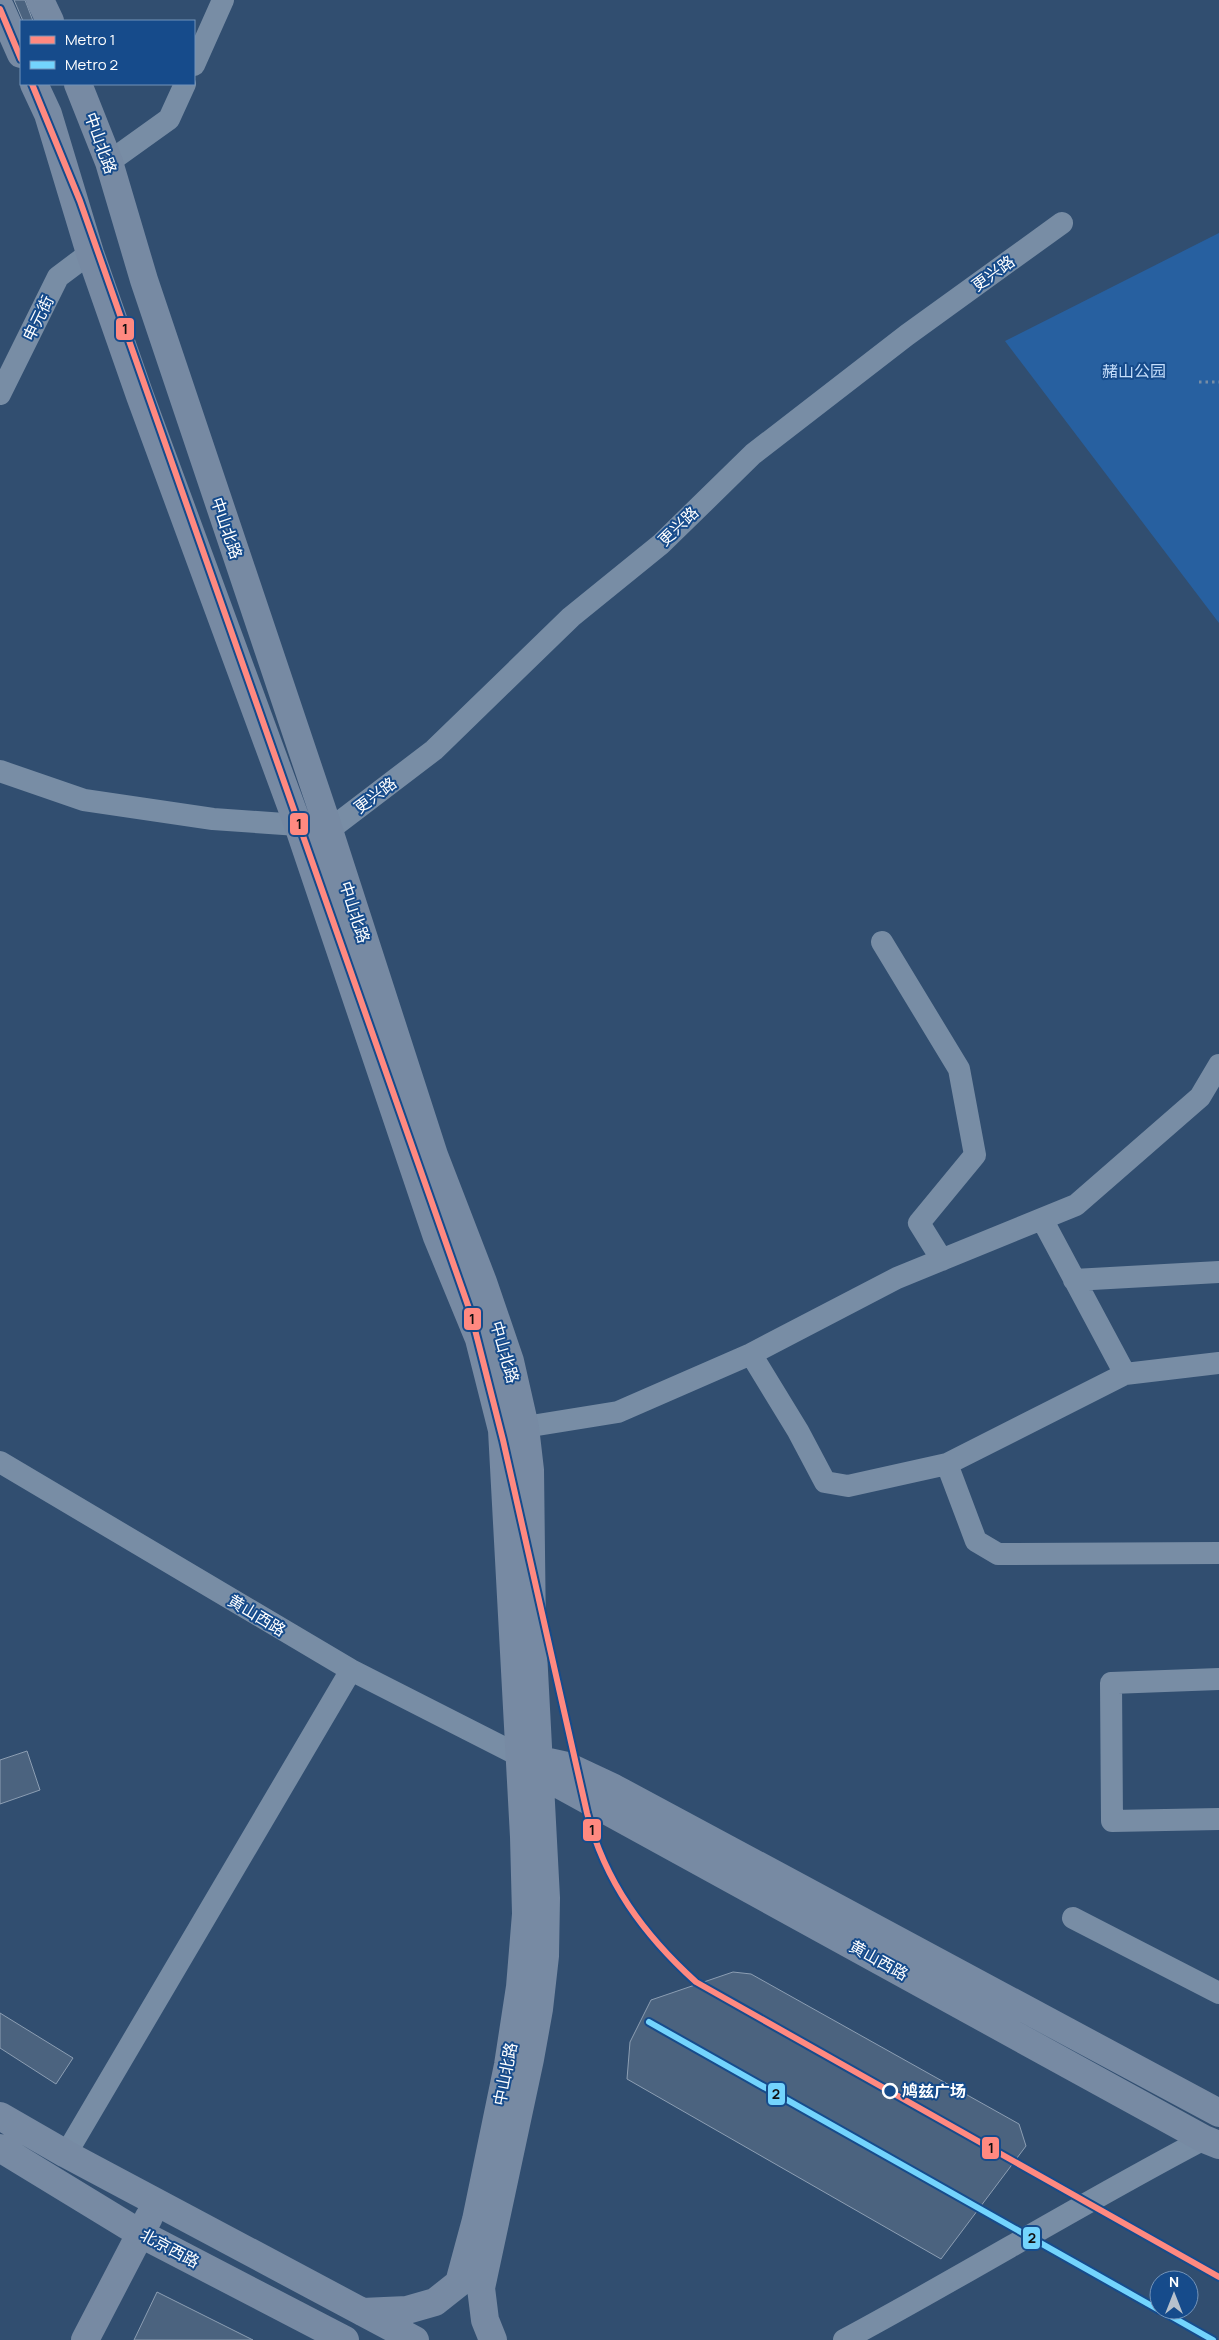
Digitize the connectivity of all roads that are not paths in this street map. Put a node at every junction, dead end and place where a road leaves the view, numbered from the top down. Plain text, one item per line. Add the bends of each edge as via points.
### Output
1 (40, 0) edge
2 (223, 0) edge
3 (0, 7) edge
4 (50, 20) edge
5 (20, 52) edge
6 (195, 63) edge
7 (34, 85) edge
8 (78, 85) edge
9 (185, 85) edge
10 (109, 162) junction
11 (1062, 223) dead end
12 (90, 253) junction
13 (0, 394) edge
14 (0, 771) edge
15 (329, 830) junction
16 (301, 833) junction
17 (882, 942) dead end
18 (1219, 1065) edge
19 (1042, 1219) junction
20 (942, 1260) junction
21 (1219, 1272) edge
22 (1074, 1280) junction
23 (751, 1354) junction
24 (1219, 1363) edge
25 (1126, 1374) junction
26 (525, 1427) junction
27 (0, 1462) edge
28 (947, 1464) junction
29 (1219, 1553) edge
30 (351, 1670) junction
31 (1219, 1679) edge
32 (533, 1763) junction
33 (1219, 1818) edge
34 (1073, 1918) dead end
35 (1219, 1993) edge
36 (1219, 2112) edge
37 (0, 2116) edge
38 (1211, 2142) edge
39 (0, 2148) edge
40 (66, 2154) junction
41 (157, 2203) junction
42 (141, 2234) junction
43 (362, 2312) junction
44 (85, 2340) edge
45 (345, 2340) edge
46 (415, 2340) edge
47 (493, 2340) edge
48 (844, 2340) edge

1 - 4 main road
2 - 6 street
3 - 5 main road
7 - 12 main road via 48,114
8 - 10 main road, 中山北路
9 - 10 street via 169,120
10 - 15 main road, 中山北路 via 144,280
11 - 15 street, 更兴路 via 753,454 661,544 572,617 434,750
12 - 13 street, 申元街 via 58,277
12 - 16 main road via 188,531
14 - 16 street via 84,800
15 - 16 street, 更兴路
15 - 26 main road, 中山北路 via 434,1155 510,1361
16 - 32 main road via 437,1237 478,1339 502,1430
17 - 20 street via 959,1069 975,1155 919,1223
18 - 19 street via 1200,1097 1076,1205
19 - 20 street
19 - 22 street
20 - 23 street via 897,1278
21 - 22 street
22 - 25 street
23 - 26 street via 618,1412
23 - 28 street via 826,1482 848,1486
24 - 25 street
25 - 28 street
26 - 32 main road, 中山北路 via 530,1470
27 - 30 street, 黄山西路
28 - 29 street via 976,1541 998,1554
30 - 32 street, 黄山西路
30 - 40 street
31 - 33 street via 1111,1684 1112,1820
32 - 36 main road, 黄山西路 via 567,1766 614,1788
32 - 38 main road, 黄山西路
32 - 43 main road, 中山北路 via 520,1987 508,2065 480,2200 458,2282 435,2302 407,2310
32 - 47 main road, 中山北路 via 546,1898 545,1956 530,2059 481,2288 485,2320
34 - 35 street
37 - 40 main road
38 - 48 street via 1090,2201 942,2288
39 - 42 main road, 北京西路
40 - 41 main road
41 - 42 main road
41 - 43 main road
42 - 44 main road
42 - 45 main road, 北京西路
43 - 46 main road

